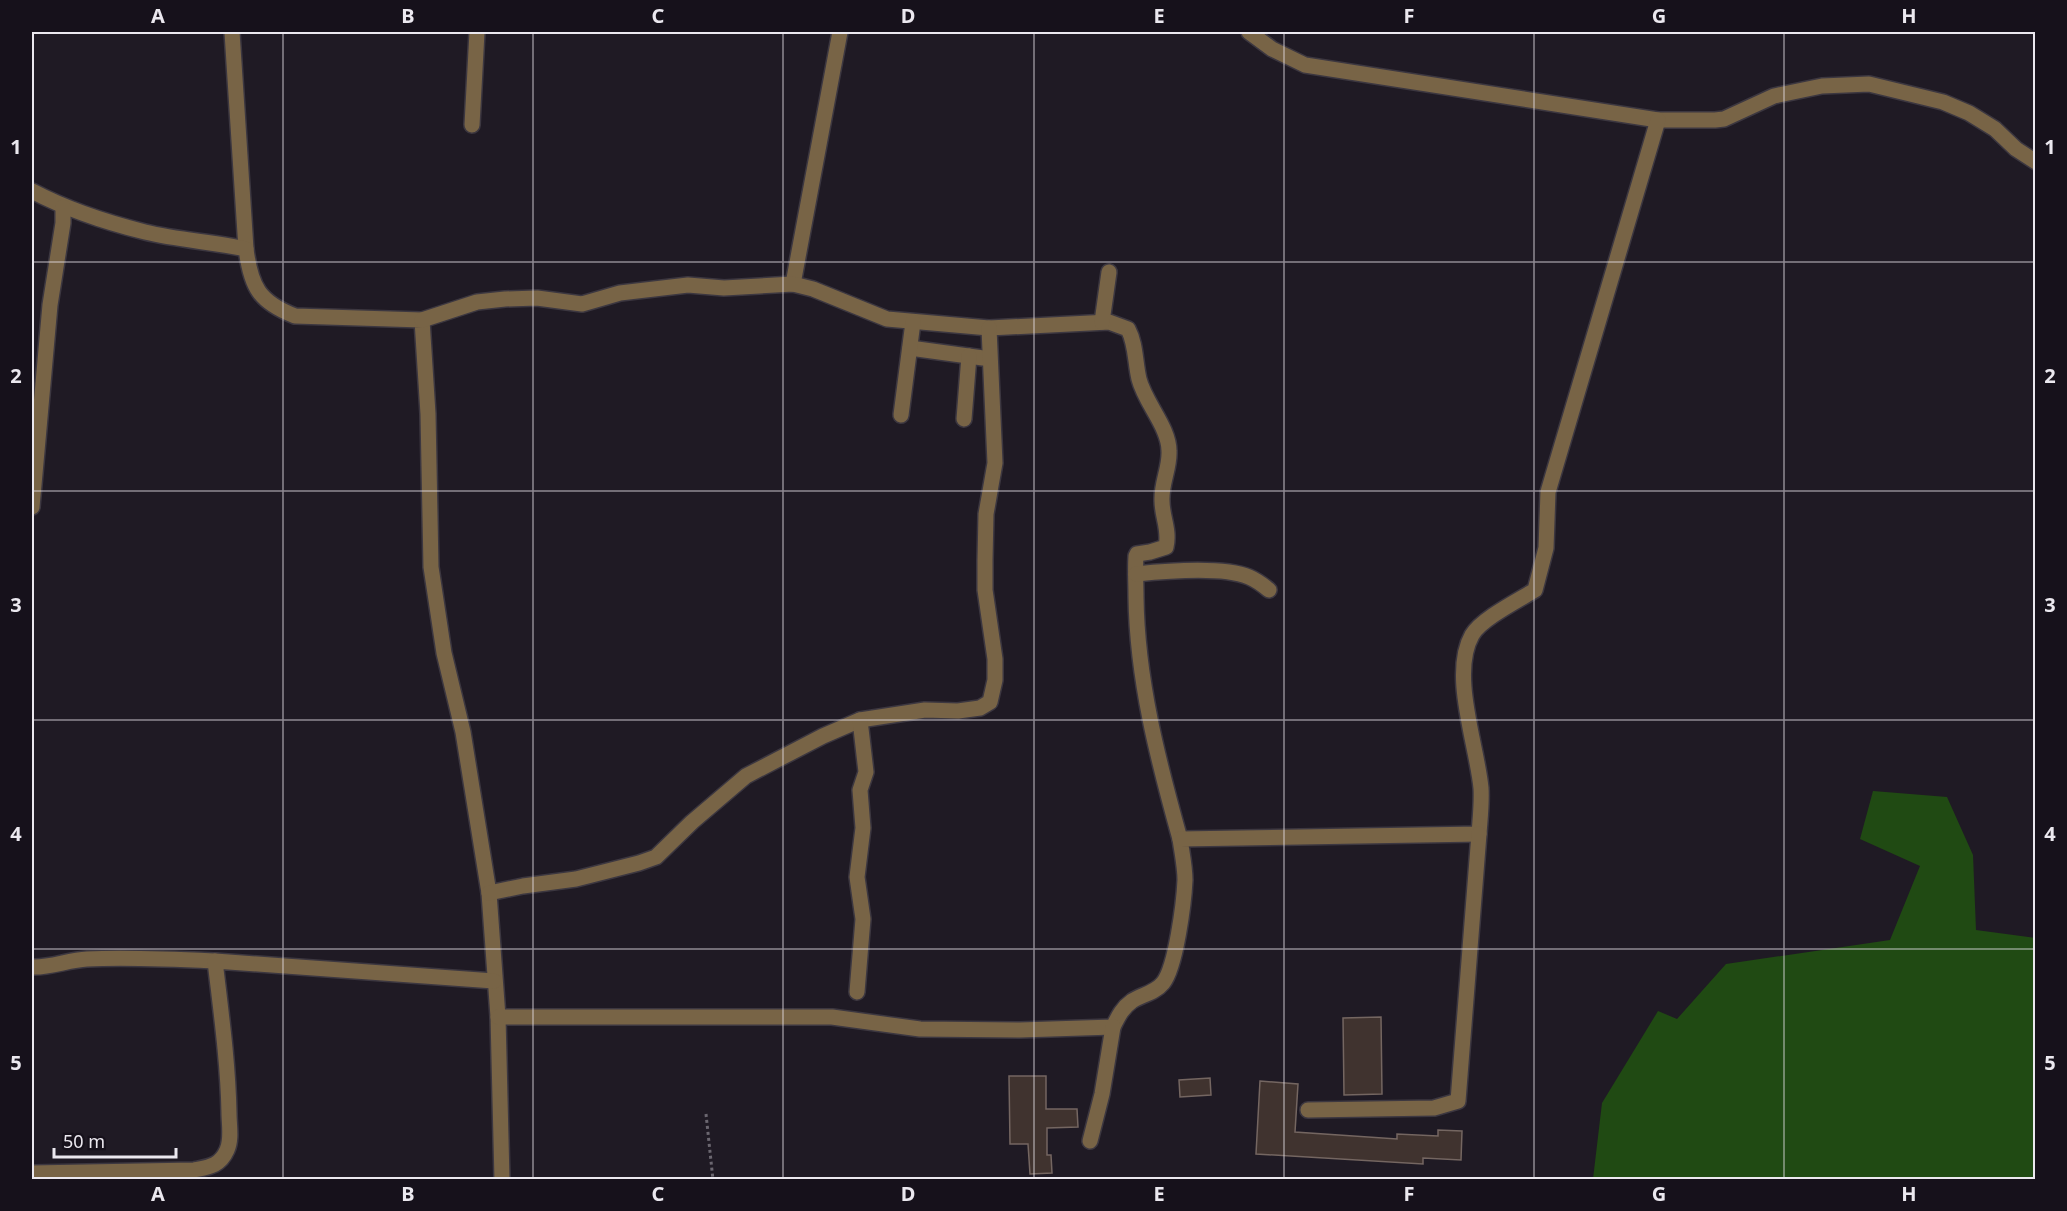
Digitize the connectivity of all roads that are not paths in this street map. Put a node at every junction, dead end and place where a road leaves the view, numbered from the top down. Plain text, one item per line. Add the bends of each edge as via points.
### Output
1 (232, 32) edge
2 (477, 32) edge
3 (840, 32) edge
4 (1249, 32) edge
5 (1658, 120) junction
6 (472, 124) dead end
7 (2036, 162) edge
8 (32, 191) edge
9 (63, 207) junction
10 (246, 249) junction
11 (1109, 272) dead end
12 (793, 284) junction
13 (422, 320) junction
14 (913, 321) junction
15 (1102, 322) junction
16 (989, 328) junction
17 (910, 348) junction
18 (901, 415) dead end
19 (964, 419) dead end
20 (32, 507) edge
21 (1136, 574) junction
22 (1269, 590) dead end
23 (860, 720) junction
24 (1479, 834) junction
25 (1180, 839) junction
26 (489, 893) junction
27 (215, 961) junction
28 (32, 967) edge
29 (494, 981) junction
30 (857, 992) dead end
31 (498, 1017) junction
32 (1113, 1027) junction
33 (1308, 1110) dead end
34 (1090, 1141) dead end
35 (32, 1173) edge
36 (502, 1179) edge

1 - 10 street
2 - 6 street
3 - 12 street
4 - 5 street via 1305,65
5 - 7 street via 1724,119 1774,96 1822,86 1869,84 1943,102 1970,113
5 - 24 street via 1548,492 1546,548 1535,590 1473,633 1465,655 1464,694 1481,789
8 - 9 street
9 - 10 street via 147,232
9 - 20 street
10 - 13 street via 252,282 260,294 296,316
11 - 15 street
12 - 13 street via 724,288 688,285 620,293 582,304 537,298 505,299 477,302
12 - 14 street via 886,319
13 - 26 street via 431,567
14 - 16 street
14 - 17 street
15 - 16 street
15 - 21 street via 1128,329 1140,383 1169,449 1162,483 1166,547 1137,554
16 - 23 street via 995,463 986,514 985,560 985,590 995,659 990,702 980,708 925,710
17 - 18 street
17 - 19 street via 976,357
21 - 22 street via 1239,574
21 - 25 street via 1145,698
23 - 26 street via 746,776 656,857 576,879
23 - 30 street via 866,772 860,790 864,828 857,877 863,920
24 - 25 street
24 - 33 street via 1458,1101 1434,1108
25 - 32 street via 1185,878 1183,901 1168,975 1158,988 1122,1010
26 - 29 street
27 - 28 street via 124,957
27 - 29 street
27 - 35 street via 228,1078 230,1139 221,1161 214,1167 194,1170
29 - 31 street
31 - 32 street via 832,1017 920,1029
31 - 36 street
32 - 34 street

